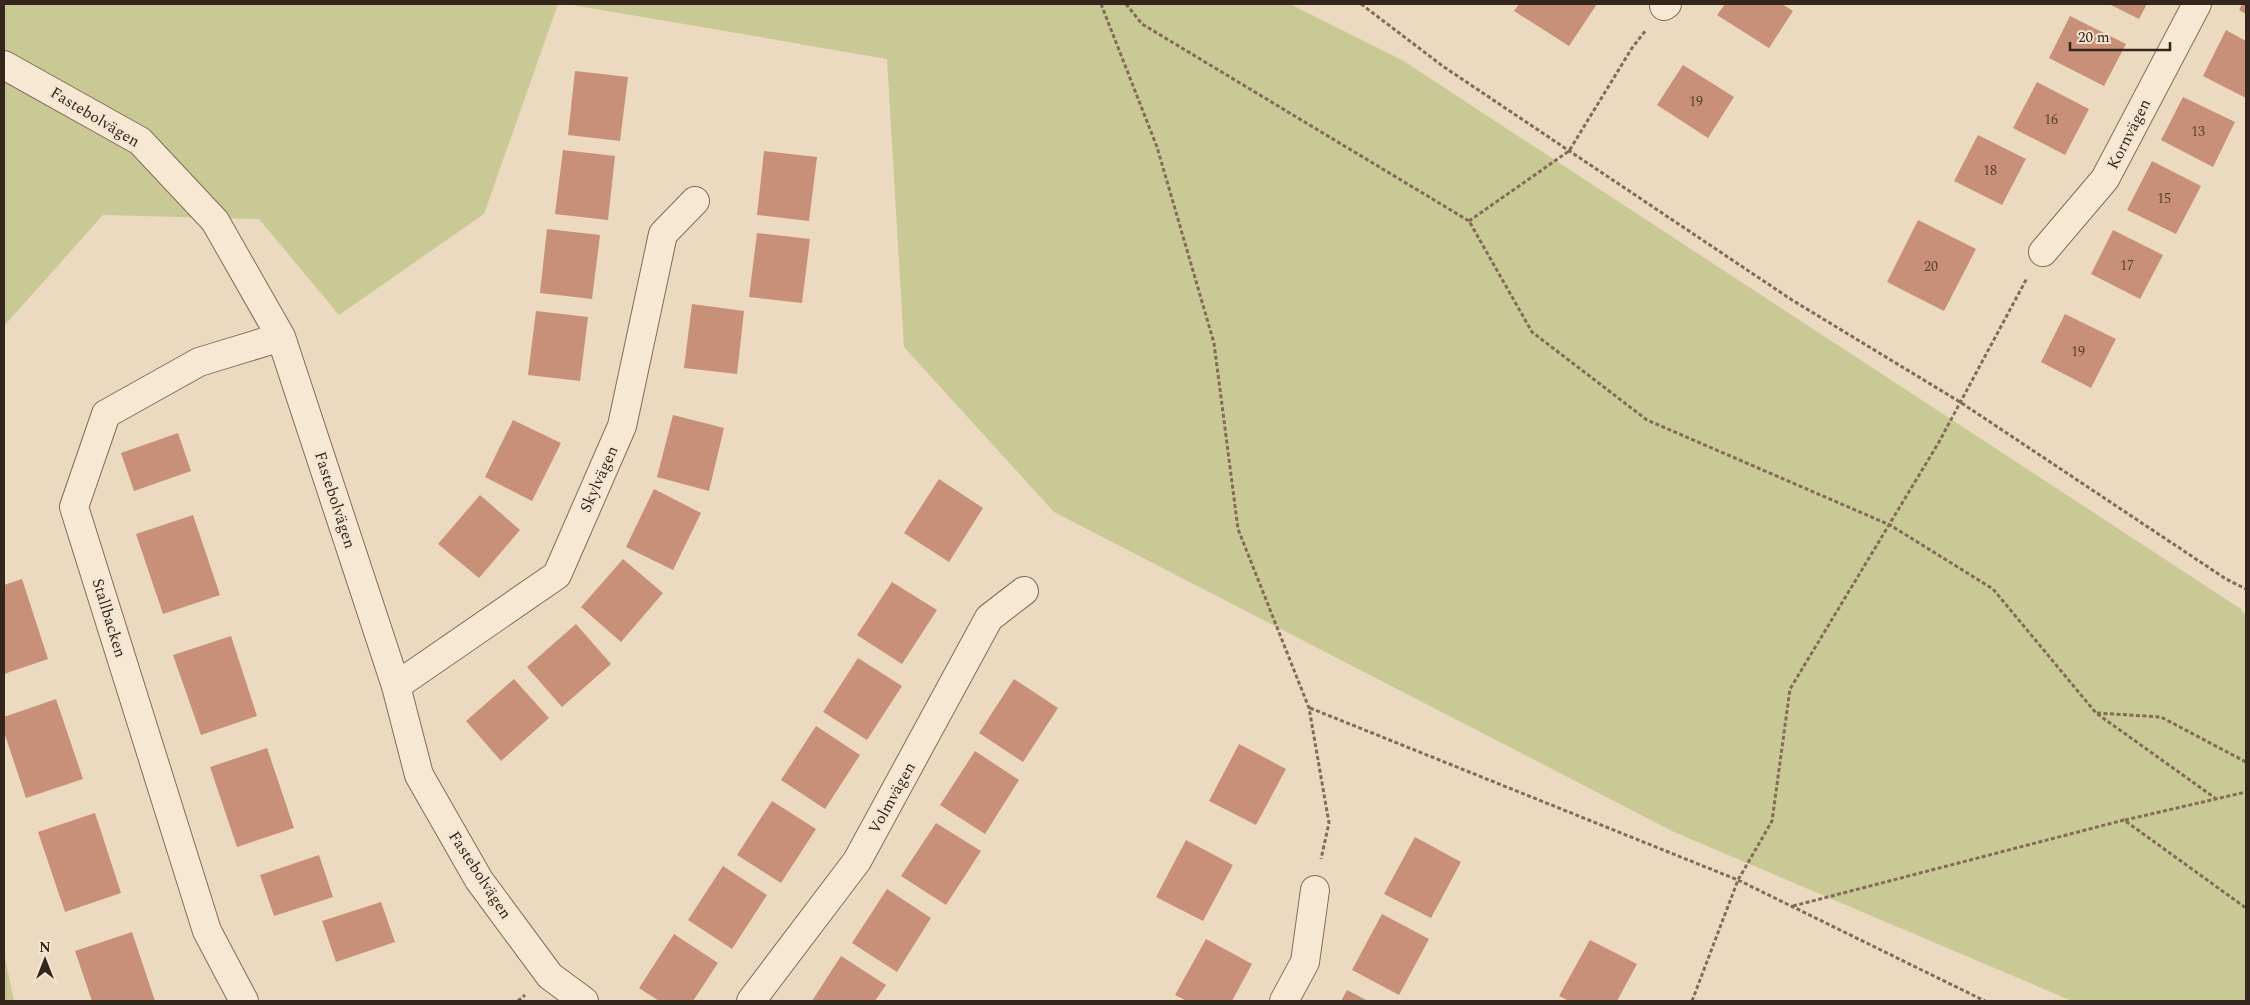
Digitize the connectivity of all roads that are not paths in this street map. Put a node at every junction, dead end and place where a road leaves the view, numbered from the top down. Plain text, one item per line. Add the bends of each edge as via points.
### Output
1 (2197, 4) edge
2 (4, 66) edge
3 (695, 201) dead end
4 (2043, 252) road end
5 (280, 337) junction
6 (1024, 591) dead end
7 (396, 686) junction
8 (1315, 890) road end
9 (244, 1001) edge
10 (584, 1001) edge
11 (751, 1001) edge
12 (1284, 1001) edge

1 - 4 street, Kornvägen via 2105,179
2 - 5 street, Fastebolvägen via 140,141 215,221
3 - 7 street, Skylvägen via 663,234 622,426 557,575
5 - 7 street, Fastebolvägen
5 - 9 street, Stallbacken via 199,362 106,414 74,507 207,931
6 - 11 street, Volmvägen via 989,618 857,861
7 - 10 street, Fastebolvägen via 419,775 479,880 550,976
8 - 12 street via 1305,962

